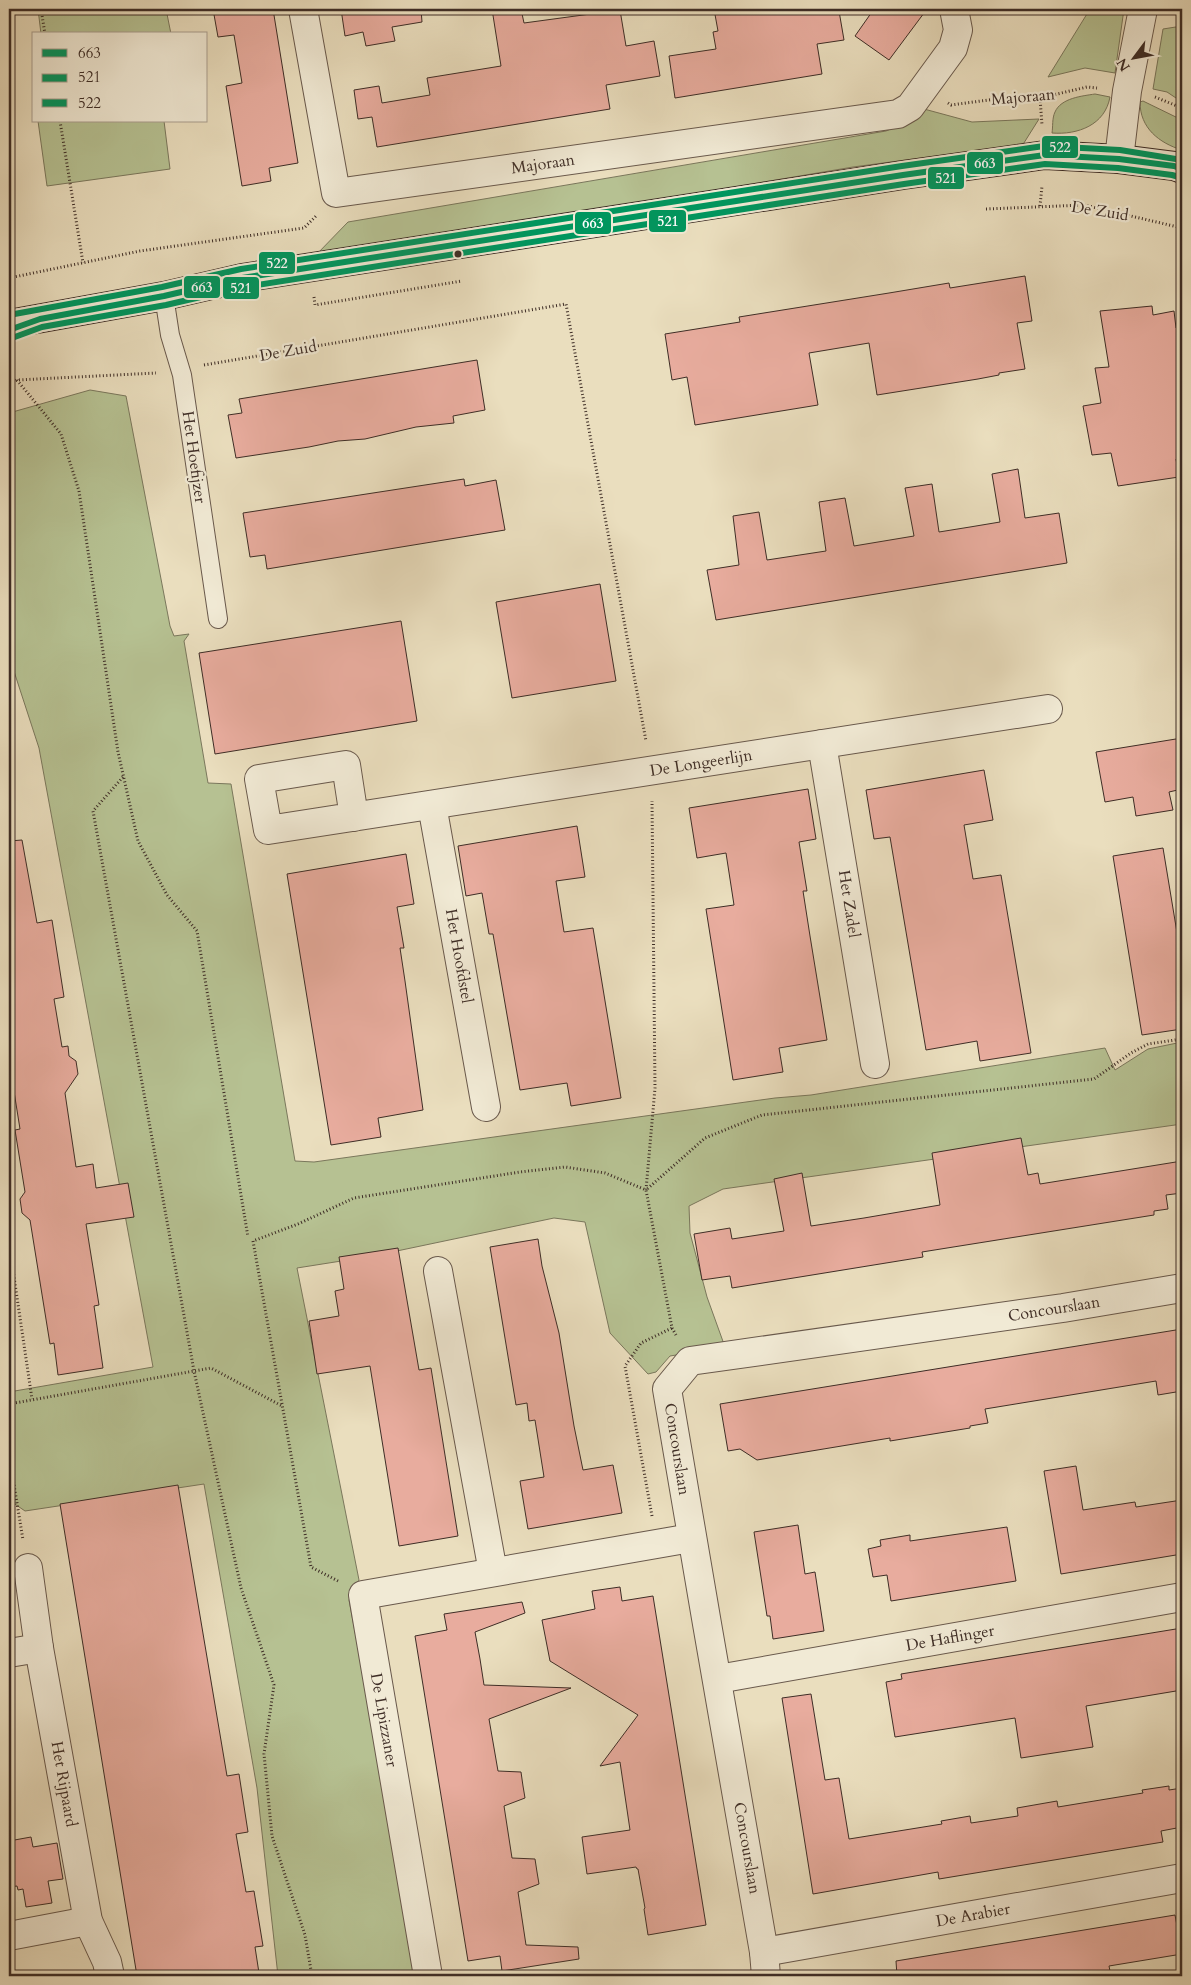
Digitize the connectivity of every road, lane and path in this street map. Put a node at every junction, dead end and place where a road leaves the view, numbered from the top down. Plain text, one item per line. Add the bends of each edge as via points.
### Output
1 (41, 9) edge
2 (303, 9) edge
3 (954, 9) edge
4 (1143, 9) edge
5 (45, 32) edge
6 (924, 88) junction
7 (1127, 91) junction
8 (60, 122) edge
9 (1119, 159) junction
10 (1182, 169) edge
11 (336, 193) junction
12 (986, 209) dead end
13 (1182, 228) edge
14 (83, 263) junction
15 (9, 278) edge
16 (164, 296) junction
17 (566, 304) dead end
18 (40, 319) junction
19 (9, 324) edge
20 (9, 330) edge
21 (199, 366) dead end
22 (160, 372) dead end
23 (17, 380) junction
24 (9, 383) edge
25 (218, 619) dead end
26 (1048, 709) dead end
27 (822, 744) junction
28 (123, 777) junction
29 (432, 805) junction
30 (354, 817) dead end
31 (1182, 1039) edge
32 (876, 1064) dead end
33 (486, 1107) dead end
34 (646, 1190) junction
35 (248, 1237) dead end
36 (9, 1243) edge
37 (438, 1271) dead end
38 (1182, 1288) edge
39 (672, 1328) dead end
40 (194, 1371) junction
41 (32, 1400) junction
42 (9, 1404) edge
43 (283, 1406) junction
44 (9, 1454) edge
45 (691, 1538) junction
46 (28, 1568) joint
47 (493, 1572) junction
48 (363, 1595) junction
49 (1182, 1597) edge
50 (40, 1648) junction
51 (9, 1653) edge
52 (718, 1678) junction
53 (1182, 1878) edge
54 (88, 1921) junction
55 (9, 1936) edge
56 (765, 1964) edge
57 (110, 1976) edge
58 (312, 1976) edge
59 (428, 1976) edge

1 - 5 path
2 - 11 street
3 - 6 street, Majoraan via 958,30 953,48
4 - 7 street
6 - 7 path, Majoraan via 951,105 1040,98 1087,87
6 - 11 street, Majoraan via 910,107 898,114
7 - 9 street
8 - 14 path
9 - 10 street
9 - 16 street via 1045,155 903,175 242,278
11 - 14 path via 304,228 140,251
12 - 13 path, De Zuid via 1084,205
14 - 15 path
16 - 18 street
16 - 25 lane, Het Hoefijzer via 170,335 182,375
17 - 21 path, De Zuid
18 - 19 street
18 - 20 street
22 - 23 path
23 - 24 path
23 - 28 path via 61,434 79,491
26 - 27 street, De Longeerlijn
27 - 29 street, De Longeerlijn
27 - 32 street, Het Zadel
28 - 35 path via 138,841 168,895 197,931
28 - 40 path via 93,812
29 - 30 street, De Longeerlijn
29 - 33 street, Het Hoofdstel
31 - 34 path via 1148,1044 1094,1079 762,1115 705,1138
34 - 39 path
34 - 43 path via 605,1173 565,1167 547,1169 354,1198 253,1241
36 - 41 path
37 - 47 street
38 - 45 street, Concourslaan via 690,1361 667,1389
40 - 41 path
40 - 43 path via 211,1368
40 - 58 path via 241,1588 274,1685 264,1754 272,1836 305,1935
41 - 42 path
43 - 48 path via 311,1567
44 - 46 path
45 - 47 street
45 - 52 street, Concourslaan
46 - 50 street, Het Rijpaard
47 - 48 street
48 - 59 street, De Lipizzaner
49 - 52 street, De Haflinger
50 - 51 street
50 - 54 street, Het Rijpaard
52 - 56 street, Concourslaan
53 - 56 street, De Arabier
54 - 55 street
54 - 57 street, Het Rijpaard

